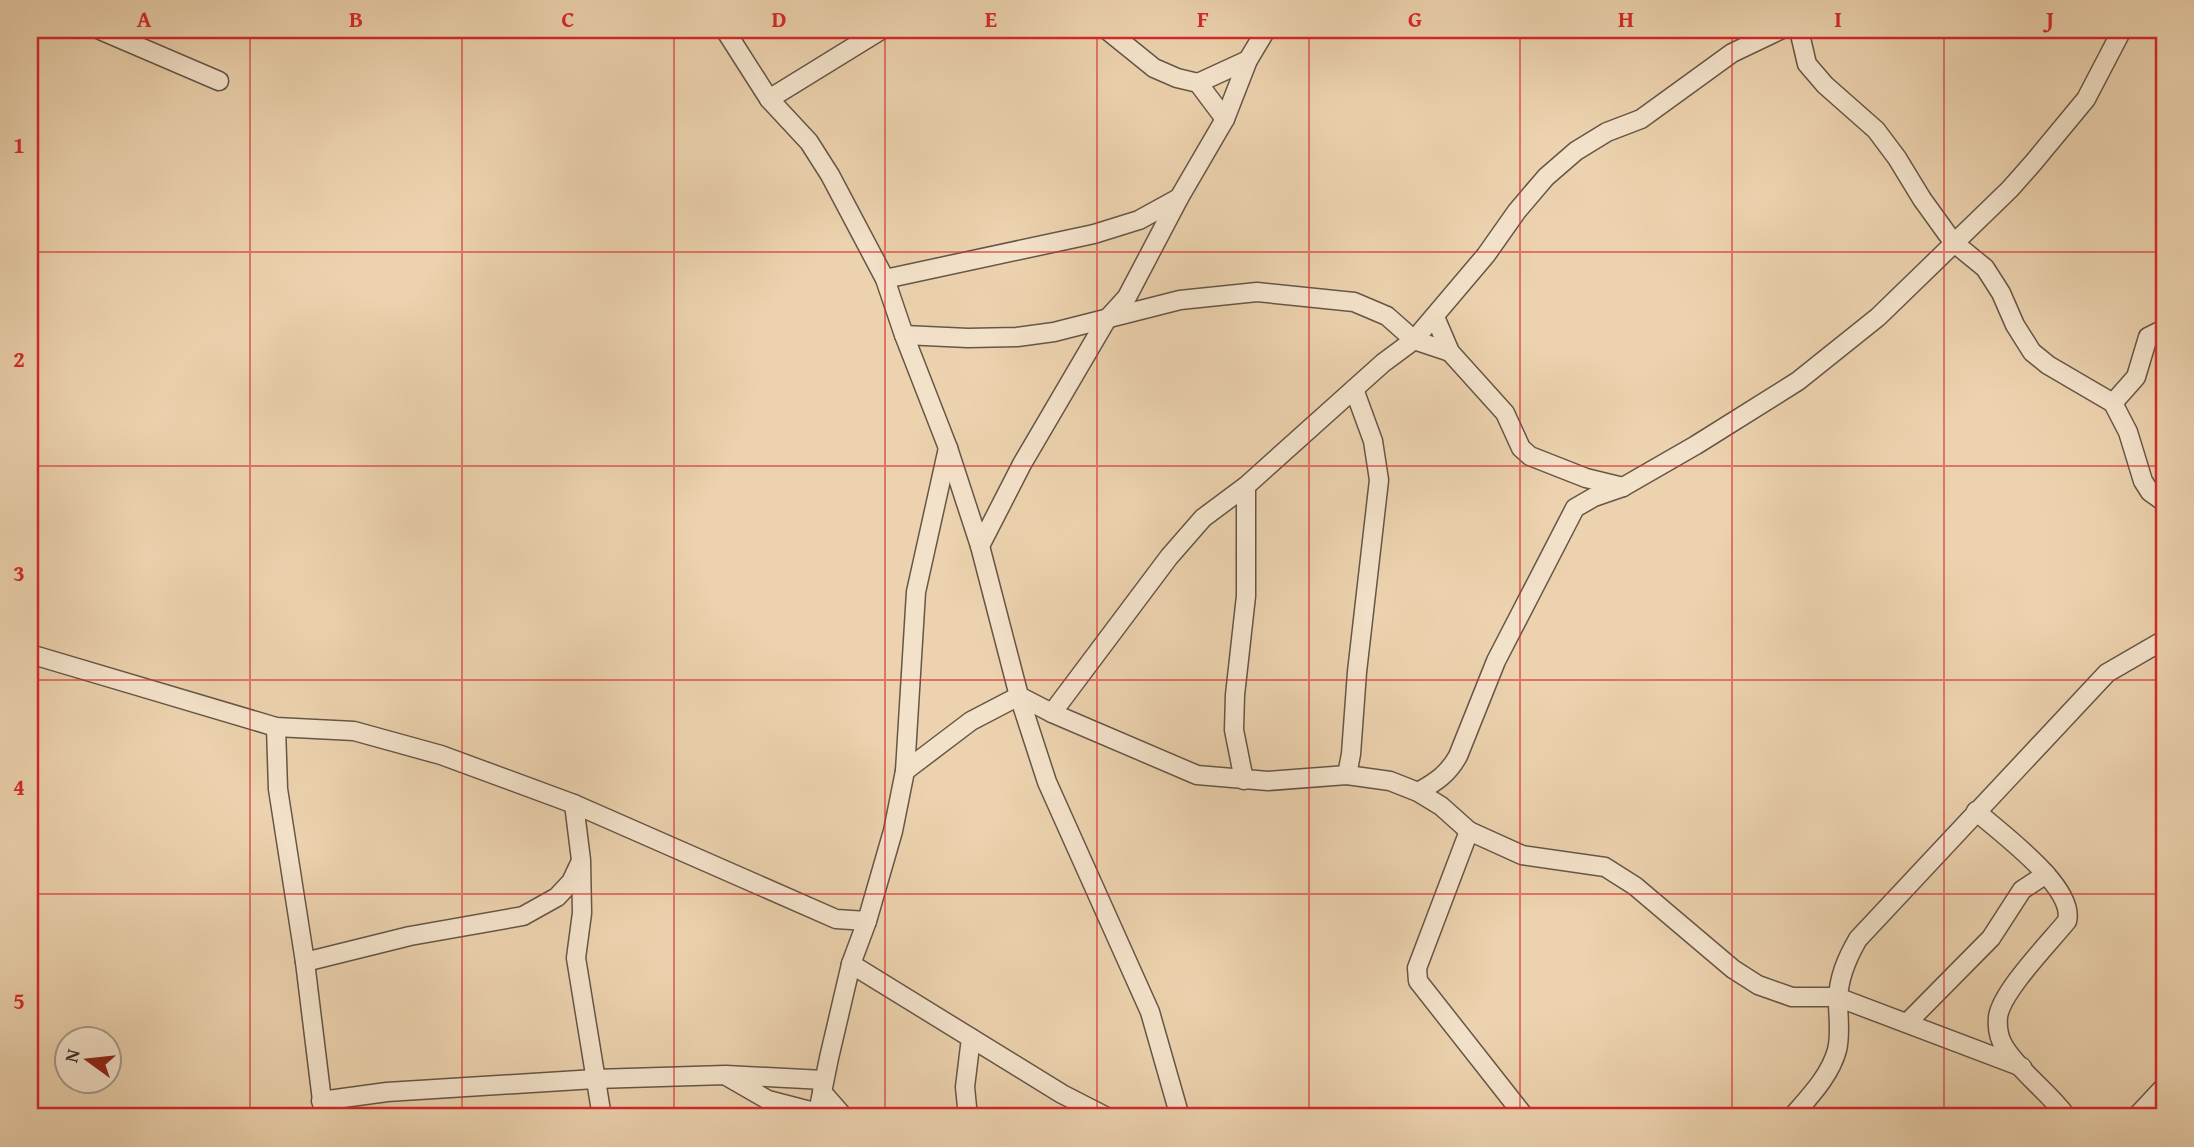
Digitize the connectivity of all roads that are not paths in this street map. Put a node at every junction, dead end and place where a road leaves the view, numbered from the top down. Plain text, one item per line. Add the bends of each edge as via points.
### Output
1 (100, 30) edge
2 (725, 30) edge
3 (881, 30) edge
4 (1107, 30) edge
5 (1266, 30) edge
6 (1780, 30) edge
7 (1799, 30) edge
8 (2122, 30) edge
9 (1248, 60) junction
10 (219, 81) dead end
11 (1198, 83) junction
12 (769, 99) junction
13 (1225, 119) junction
14 (1179, 198) junction
15 (1953, 242) junction
16 (885, 279) junction
17 (1435, 317) junction
18 (1107, 319) junction
19 (2164, 328) edge
20 (904, 335) junction
21 (1414, 340) junction
22 (1450, 352) junction
23 (1354, 389) junction
24 (2113, 403) junction
25 (948, 447) junction
26 (1246, 486) junction
27 (1623, 487) junction
28 (2164, 502) edge
29 (980, 546) junction
30 (2164, 640) edge
31 (30, 654) edge
32 (1019, 696) junction
33 (1052, 713) junction
34 (276, 727) junction
35 (905, 771) junction
36 (1347, 775) junction
37 (1244, 780) junction
38 (1418, 792) junction
39 (574, 804) junction
40 (1976, 811) junction
41 (1469, 831) junction
42 (581, 860) junction
43 (2046, 874) junction
44 (867, 921) junction
45 (305, 962) junction
46 (851, 964) junction
47 (1838, 996) junction
48 (1908, 1022) junction
49 (971, 1038) junction
50 (2022, 1067) junction
51 (726, 1075) junction
52 (595, 1079) junction
53 (823, 1086) junction
54 (2164, 1087) edge
55 (323, 1109) edge
56 (818, 1115) edge
57 (602, 1117) edge
58 (844, 1117) edge
59 (968, 1117) edge
60 (1107, 1117) edge
61 (1180, 1117) edge
62 (1525, 1117) edge
63 (1792, 1117) edge
64 (2067, 1117) edge
65 (2136, 1117) edge

1 - 10 street
2 - 12 street
3 - 12 street
4 - 11 street via 1154,68
5 - 9 street
6 - 17 street via 1732,53 1641,119 1576,151 1539,186
7 - 15 street via 1807,64 1875,130
8 - 15 street via 2086,99 2010,189
9 - 11 street
9 - 13 street
11 - 13 street
12 - 16 street via 809,142
13 - 14 street
14 - 16 street via 1139,220 1094,234
14 - 18 street via 1127,297
15 - 24 street via 1985,268 2032,352
15 - 27 street via 1878,317 1798,380
16 - 20 street
17 - 21 street
17 - 22 street
18 - 20 street via 1017,337
18 - 21 street via 1180,300 1257,292 1354,302 1387,316
18 - 29 street
19 - 24 street via 2148,338 2136,377
20 - 25 street
21 - 22 street
21 - 23 street
22 - 27 street via 1506,413 1521,449 1586,478
23 - 26 street
23 - 36 street via 1373,441 1378,480
24 - 28 street via 2143,481
25 - 29 street
25 - 35 street via 916,592
26 - 33 street via 1203,518 1169,557
26 - 37 street via 1246,596 1234,730
27 - 38 street via 1594,497 1569,516 1496,661 1458,756 1440,779
29 - 32 street
30 - 40 street via 2107,673
31 - 34 street
32 - 33 street
32 - 35 street via 971,721
32 - 61 street via 1046,782 1150,1013
33 - 37 street via 1197,775
34 - 39 street via 354,731 441,755
34 - 45 street via 278,789
35 - 44 street
36 - 37 street
36 - 38 street
38 - 41 street
39 - 42 street
39 - 44 street via 836,919
40 - 43 street
40 - 47 street via 1858,939 1847,958
41 - 47 street via 1522,855 1605,867 1758,985 1792,997
41 - 62 street via 1417,968 1418,981
42 - 45 street via 571,882 557,897 523,916 410,936
42 - 52 street via 582,913 576,958
43 - 48 street via 2022,890 1991,938
43 - 50 street via 2064,896 2067,920 2008,994 1998,1016 1998,1035
44 - 46 street
45 - 55 street
46 - 49 street
46 - 53 street
47 - 48 street
47 - 63 street via 1837,1049 1814,1093
48 - 50 street
49 - 59 street via 965,1087
49 - 60 street
50 - 64 street
51 - 52 street
51 - 53 street
51 - 56 street via 768,1100
52 - 55 street via 387,1092
52 - 57 street
53 - 56 street
53 - 58 street
54 - 65 street

